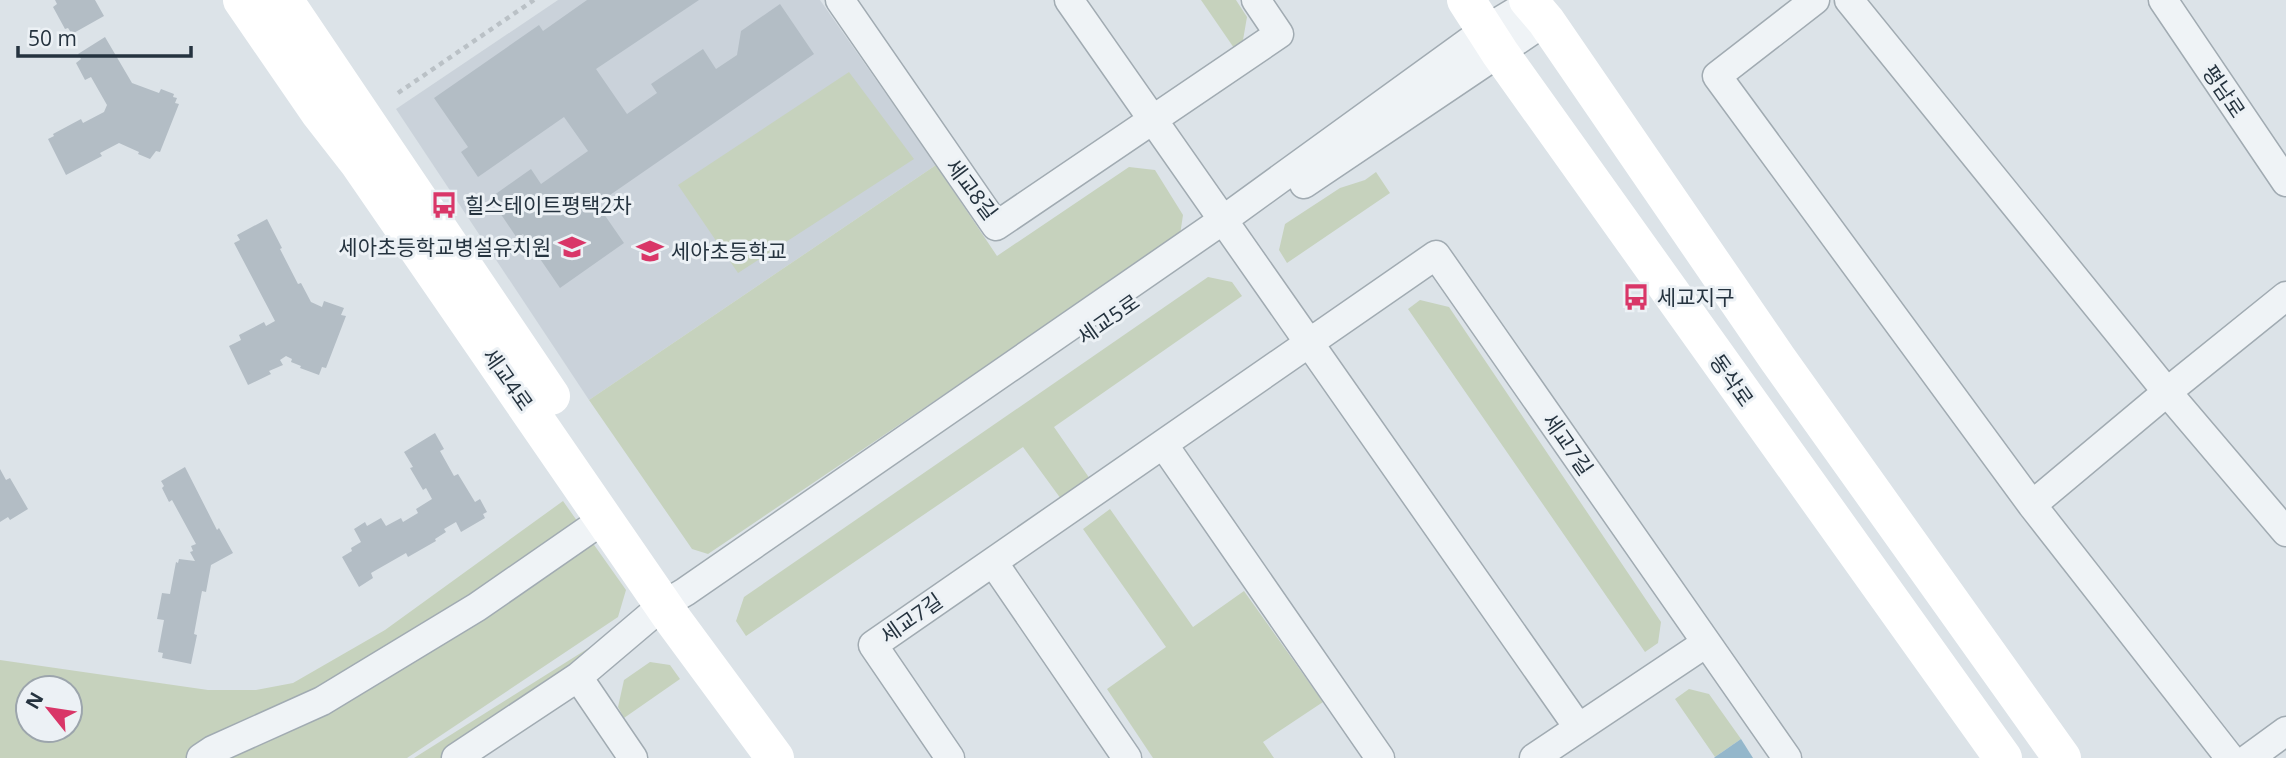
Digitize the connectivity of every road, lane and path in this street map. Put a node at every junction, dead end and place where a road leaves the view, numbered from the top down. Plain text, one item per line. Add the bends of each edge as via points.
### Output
1 (242, 0) edge
2 (284, 0) edge
3 (534, 0) edge
4 (840, 0) edge
5 (1069, 0) edge
6 (1256, 0) edge
7 (1815, 0) edge
8 (1849, 0) edge
9 (2163, 0) edge
10 (1535, 6) edge
11 (1484, 28) edge
12 (398, 93) dead end
13 (1152, 119) junction
14 (2286, 182) edge
15 (1227, 226) junction
16 (2286, 296) edge
17 (1310, 343) junction
18 (2167, 392) junction
19 (1163, 444) junction
20 (2032, 505) junction
21 (604, 519) junction
22 (2286, 532) edge
23 (993, 562) junction
24 (679, 606) junction
25 (1706, 642) junction
26 (578, 677) junction
27 (1578, 727) junction
28 (2286, 731) edge
29 (212, 755) edge
30 (456, 758) edge
31 (633, 758) edge
32 (775, 758) edge
33 (950, 758) edge
34 (1127, 758) edge
35 (1380, 758) edge
36 (1534, 758) edge
37 (1787, 758) edge
38 (2003, 758) edge
39 (2062, 758) edge
40 (2230, 758) edge
41 (2249, 758) edge

1 - 21 main road, 세교4로
2 - 24 main road, 세교4로
3 - 12 path
4 - 13 street, 세교8길 via 996,226
5 - 13 street
6 - 13 street, 세교8길 via 1279,34
7 - 20 street via 1717,76
8 - 18 street
9 - 14 street, 평남로
10 - 11 street, 세교5로
10 - 39 main road via 1777,358
11 - 15 street, 세교5로
11 - 38 main road, 동삭로
13 - 15 street
15 - 17 street
15 - 24 street, 세교5로
16 - 18 street
17 - 19 street, 세교7길
17 - 25 street, 세교7길 via 1436,255
17 - 27 street
18 - 20 street
18 - 22 street
19 - 23 street, 세교7길
19 - 35 street
20 - 40 street
21 - 24 main road, 세교4로
21 - 29 street via 477,607 321,701
23 - 33 street, 세교7길 via 873,645
23 - 34 street
24 - 26 street, 세교5로
24 - 32 main road, 세교4로
25 - 27 street
25 - 37 street, 세교7길
26 - 30 street, 세교5로
26 - 31 street
27 - 36 street
28 - 41 street

